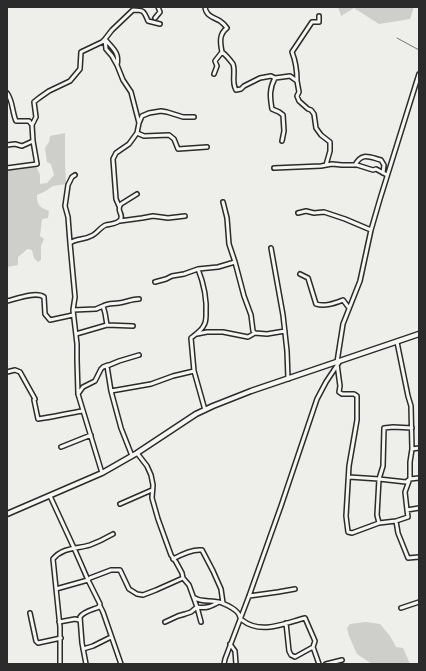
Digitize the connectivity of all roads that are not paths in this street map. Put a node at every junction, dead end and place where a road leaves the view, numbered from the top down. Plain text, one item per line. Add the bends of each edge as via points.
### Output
1 (158, 7) edge
2 (205, 7) edge
3 (133, 8) edge
4 (319, 16) dead end
5 (155, 18) dead end
6 (160, 24) dead end
7 (105, 39) junction
8 (222, 52) junction
9 (117, 65) junction
10 (214, 74) dead end
11 (419, 74) edge
12 (275, 78) junction
13 (297, 81) junction
14 (7, 93) edge
15 (194, 117) dead end
16 (139, 123) junction
17 (32, 125) junction
18 (137, 133) junction
19 (33, 141) junction
20 (282, 141) dead end
21 (7, 145) edge
22 (207, 147) dead end
23 (326, 165) junction
24 (356, 165) junction
25 (7, 168) edge
26 (274, 168) dead end
27 (383, 173) junction
28 (74, 175) dead end
29 (387, 175) junction
30 (137, 194) dead end
31 (223, 202) dead end
32 (119, 206) junction
33 (298, 213) dead end
34 (185, 216) dead end
35 (120, 221) junction
36 (371, 230) junction
37 (70, 243) junction
38 (271, 248) dead end
39 (235, 262) junction
40 (198, 269) junction
41 (300, 274) dead end
42 (155, 282) dead end
43 (139, 299) dead end
44 (7, 301) edge
45 (103, 306) junction
46 (349, 308) junction
47 (73, 310) junction
48 (73, 315) junction
49 (107, 325) junction
50 (133, 326) dead end
51 (285, 331) junction
52 (255, 333) junction
53 (76, 334) junction
54 (197, 334) junction
55 (419, 334) edge
56 (397, 342) junction
57 (139, 355) dead end
58 (338, 362) junction
59 (108, 366) junction
60 (194, 371) junction
61 (7, 372) edge
62 (288, 379) junction
63 (111, 391) junction
64 (78, 394) junction
65 (83, 410) junction
66 (205, 410) junction
67 (412, 428) junction
68 (91, 435) junction
69 (61, 447) dead end
70 (419, 448) edge
71 (412, 449) junction
72 (137, 453) junction
73 (132, 456) junction
74 (102, 473) junction
75 (348, 477) junction
76 (419, 478) edge
77 (379, 479) junction
78 (410, 479) junction
79 (152, 490) junction
80 (50, 496) junction
81 (120, 504) dead end
82 (419, 508) edge
83 (407, 510) junction
84 (7, 514) edge
85 (396, 521) junction
86 (379, 522) junction
87 (113, 534) dead end
88 (74, 548) junction
89 (419, 557) edge
90 (173, 559) junction
91 (183, 578) junction
92 (88, 580) junction
93 (56, 589) junction
94 (295, 589) dead end
95 (249, 596) junction
96 (194, 597) junction
97 (219, 602) junction
98 (419, 602) edge
99 (224, 603) junction
100 (100, 606) junction
101 (197, 607) junction
102 (401, 608) dead end
103 (30, 613) dead end
104 (240, 619) junction
105 (80, 620) junction
106 (59, 622) junction
107 (165, 622) dead end
108 (202, 622) dead end
109 (286, 623) junction
110 (111, 637) junction
111 (61, 638) junction
112 (230, 644) junction
113 (313, 647) junction
114 (83, 649) junction
115 (342, 660) dead end
116 (60, 664) edge
117 (86, 664) edge
118 (121, 664) edge
119 (224, 664) edge
120 (236, 664) edge
121 (319, 664) edge
122 (326, 664) edge

1 - 5 street via 160,12
2 - 8 street via 212,18 227,28 221,35
3 - 6 street via 144,12 148,21
3 - 7 street
4 - 13 street via 318,22 312,22 292,52 297,68
7 - 9 street via 106,49
7 - 9 street via 117,53
7 - 17 street via 81,52 80,69 70,81 34,102 36,117
8 - 10 street via 215,61 217,66
8 - 12 street via 233,65 233,85 236,90 260,78
9 - 16 street via 131,92
11 - 29 street
12 - 13 street via 290,76
12 - 20 street via 270,96 272,109 283,115
13 - 23 street via 299,101 311,110 316,128 330,142
14 - 17 street via 11,98 16,121 29,122
15 - 16 street via 161,111 142,116
16 - 18 street
17 - 19 street
18 - 22 street via 144,136 169,135 174,138 178,148
18 - 32 street via 113,160 116,199
19 - 21 street via 22,146
19 - 25 street via 37,164
23 - 24 street
23 - 26 street
24 - 27 street
24 - 27 street via 361,157 381,160 384,165
27 - 29 street
28 - 37 street via 68,185 65,206
29 - 36 street
30 - 32 street
31 - 39 street via 229,244
32 - 35 street
33 - 36 street via 324,212
34 - 35 street via 153,216
35 - 37 street via 103,227 91,236
36 - 46 street via 360,281
37 - 47 street via 75,298
38 - 51 street
39 - 40 street
39 - 52 street
40 - 42 street
40 - 54 street via 203,282 206,314 204,324
41 - 46 street via 308,278 316,304 331,304 343,300
43 - 45 street
44 - 48 street via 39,295 44,297 45,314 50,320
45 - 47 street via 96,309
45 - 49 street
46 - 58 street via 343,324
47 - 48 street
48 - 53 street
49 - 50 street
49 - 53 street
51 - 52 street
51 - 62 street
52 - 54 street via 248,337 223,332
53 - 64 street
54 - 60 street via 191,338
55 - 56 main road
56 - 58 main road
56 - 67 street via 411,406
57 - 59 street
58 - 62 main road
58 - 75 street via 339,392 357,396 357,420
58 - 95 street via 317,399
59 - 63 street
59 - 64 street via 103,366 95,381 83,387
60 - 63 street via 151,384
60 - 66 street
61 - 65 street via 20,372 34,400 38,419
62 - 66 main road
63 - 73 street via 123,435
64 - 65 street
65 - 68 street
66 - 72 main road
67 - 71 street
67 - 77 street via 384,428 383,466
68 - 69 street
68 - 74 street
70 - 71 street
71 - 78 street
72 - 73 main road
72 - 79 street via 151,475
73 - 74 main road
74 - 80 main road
75 - 77 street
75 - 86 street via 348,532 352,533
76 - 78 street
77 - 78 street via 406,482
77 - 86 street
78 - 83 street via 405,492
79 - 81 street
79 - 90 street via 158,519
80 - 84 main road
80 - 88 street
82 - 83 street
83 - 85 street via 408,517
85 - 86 street
85 - 89 street via 408,558
87 - 88 street via 92,544
88 - 92 street
88 - 93 street via 64,550 53,559
90 - 91 street
90 - 99 street via 185,553 202,550 221,589
91 - 92 street via 143,595 129,589 120,570 111,570
91 - 96 street
92 - 93 street
92 - 100 street
93 - 106 street
94 - 95 street
95 - 104 street
96 - 97 street via 199,601
96 - 101 street
97 - 99 street
97 - 101 street via 203,608
98 - 102 street
99 - 104 street via 236,610
100 - 105 street via 83,613
100 - 110 street
101 - 107 street
101 - 108 street
103 - 111 street via 36,641
104 - 109 street via 250,626 263,628
104 - 112 street
105 - 106 street
105 - 114 street
106 - 111 street
109 - 113 street via 305,618 315,641
109 - 113 street via 291,655 295,657
110 - 114 street
110 - 118 street
111 - 116 street
112 - 119 street
112 - 120 street via 235,651
113 - 121 street
114 - 117 street
115 - 122 street

